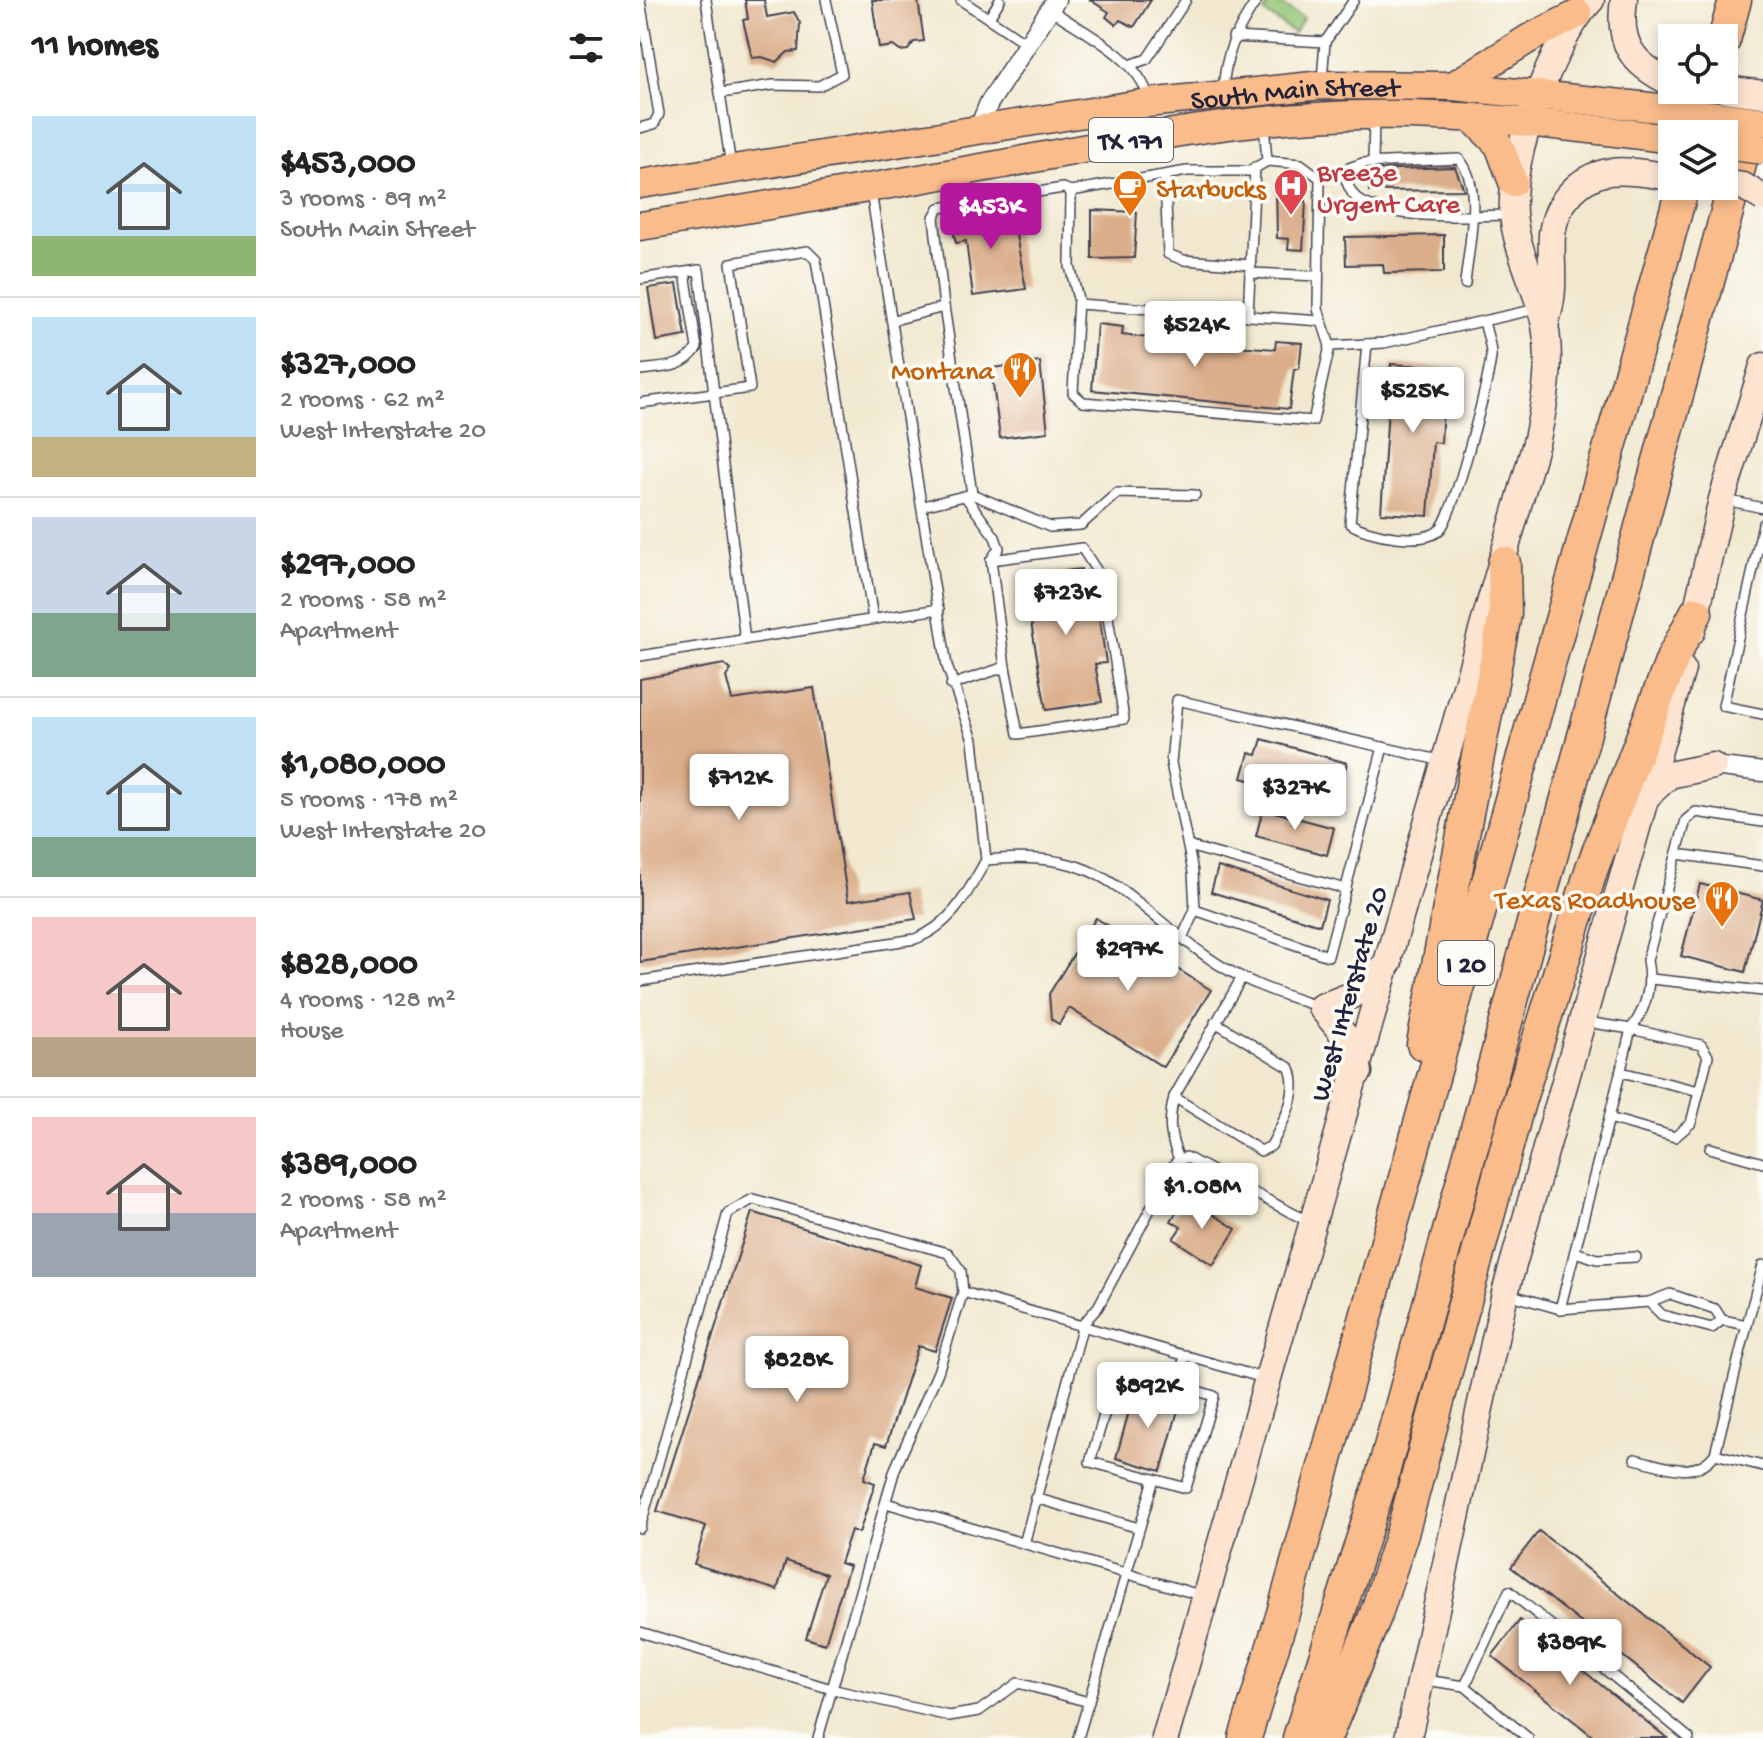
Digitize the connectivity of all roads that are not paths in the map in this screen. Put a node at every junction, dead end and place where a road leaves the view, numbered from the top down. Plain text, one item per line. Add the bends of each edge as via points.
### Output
1 (640, 0) edge
2 (706, 0) edge
3 (826, 0) edge
4 (961, 0) edge
5 (1000, 0) edge
6 (1186, 0) edge
7 (1257, 0) edge
8 (1264, 0) edge
9 (1354, 0) edge
10 (1624, 0) edge
11 (1735, 0) edge
12 (1053, 5) edge
13 (1584, 7) edge
14 (989, 18) junction
15 (1244, 20) junction
16 (1728, 24) edge
17 (1233, 37) junction
18 (1325, 42) junction
19 (1027, 44) junction
20 (1130, 65) junction
21 (1658, 75) edge
22 (1763, 81) edge
23 (1322, 85) junction
24 (1453, 86) junction
25 (1738, 91) edge
26 (721, 93) junction
27 (1763, 94) edge
28 (1222, 95) junction
29 (1150, 103) junction
30 (1534, 109) junction
31 (1374, 115) junction
32 (1472, 118) junction
33 (1263, 120) junction
34 (1763, 122) edge
35 (640, 128) edge
36 (978, 130) junction
37 (1658, 137) edge
38 (1738, 147) edge
39 (1763, 150) edge
40 (1267, 161) junction
41 (1373, 163) junction
42 (1255, 167) junction
43 (732, 169) junction
44 (1343, 170) junction
45 (1165, 175) junction
46 (1658, 175) edge
47 (1320, 178) junction
48 (1513, 182) junction
49 (640, 184) edge
50 (1738, 185) edge
51 (870, 188) junction
52 (1071, 191) junction
53 (1763, 198) edge
54 (1679, 200) edge
55 (741, 210) junction
56 (1513, 215) junction
57 (1471, 216) junction
58 (640, 226) edge
59 (1250, 269) junction
60 (685, 273) junction
61 (1318, 276) junction
62 (640, 279) edge
63 (1465, 284) dead end
64 (1078, 304) junction
65 (944, 306) junction
66 (1248, 316) junction
67 (1543, 317) junction
68 (894, 320) junction
69 (1321, 321) junction
70 (1484, 321) junction
71 (1367, 344) junction
72 (1330, 346) junction
73 (1763, 366) edge
74 (640, 370) edge
75 (714, 393) junction
76 (640, 403) edge
77 (968, 495) junction
78 (1195, 495) dead end
79 (1722, 499) junction
80 (923, 506) junction
81 (1763, 508) edge
82 (1763, 524) edge
83 (991, 560) junction
84 (1504, 563) junction
85 (939, 609) junction
86 (1696, 613) junction
87 (873, 619) junction
88 (745, 640) junction
89 (640, 656) edge
90 (1005, 667) junction
91 (951, 685) junction
92 (1763, 714) edge
93 (1668, 722) junction
94 (1383, 747) junction
95 (1446, 762) junction
96 (1713, 766) junction
97 (1763, 772) edge
98 (1647, 796) junction
99 (1763, 822) edge
100 (1188, 846) junction
101 (1677, 854) junction
102 (986, 860) junction
103 (1763, 866) edge
104 (1346, 889) junction
105 (1195, 910) junction
106 (1182, 938) junction
107 (1389, 962) junction
108 (1242, 977) junction
109 (1651, 979) junction
110 (640, 981) edge
111 (1763, 991) edge
112 (1321, 1007) junction
113 (1215, 1022) junction
114 (1581, 1022) junction
115 (1631, 1029) junction
116 (1359, 1072) junction
117 (1621, 1072) junction
118 (1699, 1091) junction
119 (1174, 1097) junction
120 (1609, 1118) junction
121 (1710, 1148) dead end
122 (1180, 1161) junction
123 (1763, 1163) edge
124 (1314, 1224) junction
125 (1390, 1234) junction
126 (1575, 1252) junction
127 (1636, 1257) dead end
128 (1763, 1265) edge
129 (963, 1292) junction
130 (1505, 1293) junction
131 (1649, 1302) junction
132 (1560, 1309) junction
133 (1722, 1320) junction
134 (1083, 1324) junction
135 (1747, 1325) junction
136 (1186, 1355) junction
137 (1270, 1380) junction
138 (1175, 1384) junction
139 (1715, 1454) junction
140 (1635, 1459) dead end
141 (1763, 1466) edge
142 (1154, 1479) junction
143 (1035, 1498) junction
144 (886, 1503) junction
145 (640, 1528) edge
146 (1139, 1528) junction
147 (1024, 1544) junction
148 (1124, 1573) junction
149 (1206, 1597) junction
150 (640, 1632) edge
151 (1421, 1679) junction
152 (1465, 1686) junction
153 (835, 1690) junction
154 (1089, 1702) junction
155 (818, 1738) edge
156 (1078, 1738) edge
157 (1165, 1738) edge
158 (1245, 1738) edge
159 (1299, 1738) edge
160 (1325, 1738) edge
161 (1408, 1738) edge
162 (1528, 1738) edge
163 (1689, 1738) edge

1 - 35 lane via 659,114 654,124
2 - 26 lane
3 - 26 lane via 842,74 819,86 773,85
4 - 14 lane
5 - 14 lane
6 - 20 lane via 1147,59
7 - 15 lane
8 - 15 lane
9 - 18 lane
10 - 21 main road via 1620,23 1640,65
11 - 16 highway
12 - 19 street
12 - 20 lane
13 - 24 main road
13 - 30 main road, West Interstate 20 via 1556,48
14 - 19 lane
15 - 17 lane
17 - 18 lane
17 - 28 lane
18 - 23 lane
19 - 36 street
20 - 29 lane via 1144,83
22 - 159 highway, I 20 via 1380,1484
23 - 24 main road, South Main Street / TX 171
23 - 28 main road, South Main Street / TX 171
24 - 30 main road, South Main Street / TX 171
25 - 27 main road, bridge
26 - 43 lane
28 - 29 main road, South Main Street / TX 171
29 - 36 main road, South Main Street / TX 171
30 - 32 main road, South Main Street / TX 171
30 - 34 main road, South Main Street / TX 171, bridge via 1635,105
30 - 37 main road, South Main Street / TX 171
30 - 48 main road, West Interstate 20
31 - 32 main road, South Main Street / TX 171
31 - 33 main road, South Main Street / TX 171
31 - 41 lane
32 - 48 main road via 1499,145
33 - 40 lane
33 - 51 main road, South Main Street / TX 171
36 - 43 main road, South Main Street / TX 171
36 - 55 main road via 958,158 828,184
38 - 39 main road, bridge
40 - 42 lane
40 - 47 lane via 1301,164
41 - 44 lane
41 - 57 lane via 1459,159 1474,186
42 - 45 lane
42 - 59 lane
43 - 49 main road, South Main Street / TX 171
44 - 47 lane
44 - 57 lane via 1351,192 1363,202 1395,211
45 - 52 lane
45 - 59 lane via 1168,254
46 - 67 main road via 1608,170 1587,178 1565,200 1552,238 1554,296
47 - 61 lane
48 - 56 main road, West Interstate 20
50 - 53 main road, bridge
51 - 55 main road, South Main Street / TX 171
51 - 68 lane
52 - 64 lane via 1070,266
52 - 65 lane via 939,208 934,217
54 - 125 highway, I 20
55 - 58 main road, South Main Street / TX 171
56 - 57 lane
56 - 67 main road, West Interstate 20
57 - 63 lane
59 - 61 lane
59 - 66 lane
60 - 62 lane
60 - 74 lane via 697,348 689,360 675,366
60 - 75 lane via 699,270
61 - 69 lane
64 - 66 lane
64 - 72 lane via 1073,393 1083,402 1313,421
65 - 68 lane
65 - 77 lane
66 - 69 lane
67 - 70 lane
67 - 84 main road, West Interstate 20 via 1549,354 1546,398
68 - 80 lane
69 - 72 lane
70 - 71 lane
70 - 71 lane via 1491,355 1456,491 1441,529 1427,539 1362,532 1350,523
71 - 72 lane
73 - 79 main road
75 - 76 lane
75 - 87 lane via 750,388 731,263 807,251 816,260
75 - 88 lane
77 - 78 lane via 1050,527 1081,525 1117,493
77 - 80 lane
77 - 83 lane via 999,548
79 - 81 lane
79 - 86 main road
80 - 85 lane
82 - 92 lane via 1723,706
83 - 90 lane
83 - 90 lane via 1082,548 1102,579 1124,719 1018,734
84 - 95 main road, West Interstate 20
84 - 125 highway via 1505,614 1465,834 1386,1195
85 - 87 lane
85 - 91 lane
86 - 93 main road
86 - 160 highway via 1673,657 1592,868 1519,1102 1403,1530 1376,1614
87 - 88 lane
88 - 89 lane
90 - 91 lane
91 - 102 lane via 973,740
93 - 96 main road via 1678,747
93 - 98 main road
94 - 95 lane
94 - 100 lane via 1177,700 1171,763
94 - 104 lane
95 - 107 main road, West Interstate 20
96 - 97 street
96 - 98 main road via 1669,775
98 - 114 main road
99 - 101 lane via 1696,812 1686,820
100 - 104 lane
100 - 105 lane
101 - 103 lane
101 - 109 lane via 1647,960
102 - 106 lane via 1035,856 1093,871
102 - 110 lane via 960,907 933,933
104 - 105 lane via 1328,956
105 - 106 lane
106 - 108 lane
107 - 112 main road via 1352,995
107 - 116 main road, West Interstate 20
108 - 112 lane
108 - 113 lane
109 - 111 lane
109 - 115 lane
112 - 116 main road via 1344,1035
113 - 119 lane
113 - 119 lane via 1290,1068 1295,1080 1289,1110 1271,1146 1261,1151
114 - 115 lane
114 - 130 main road
115 - 117 lane
115 - 118 lane via 1701,1045 1708,1056
116 - 124 main road, West Interstate 20
117 - 118 lane
117 - 120 lane
118 - 120 lane via 1691,1123 1675,1137
119 - 122 lane via 1170,1139
120 - 126 lane
121 - 123 lane
122 - 124 lane via 1186,1157
122 - 134 lane via 1098,1307
124 - 137 main road, West Interstate 20
125 - 158 highway, I 20
126 - 127 lane via 1597,1259
126 - 132 lane
128 - 135 lane
129 - 134 lane
129 - 144 lane
129 - 145 lane via 961,1271 948,1253 753,1199 728,1213
130 - 132 lane
130 - 151 main road
131 - 132 lane
131 - 133 lane via 1662,1315 1712,1328
131 - 133 lane via 1670,1294 1715,1309
133 - 135 lane
134 - 136 lane
134 - 143 lane
135 - 139 lane
136 - 137 lane
136 - 138 lane
137 - 149 main road, West Interstate 20
138 - 142 lane via 1214,1396 1186,1488
138 - 142 lane via 1118,1369 1090,1462
139 - 140 lane via 1705,1467 1688,1471
139 - 141 lane
142 - 146 lane
143 - 146 lane
143 - 147 lane
144 - 147 lane
144 - 153 lane
146 - 148 lane
147 - 148 lane
148 - 149 lane
148 - 154 lane
149 - 157 main road, West Interstate 20
150 - 153 lane
151 - 152 lane
151 - 161 main road
152 - 162 lane
152 - 163 lane via 1509,1591
153 - 154 lane via 949,1716 979,1711 1018,1683
153 - 155 lane
154 - 156 lane

